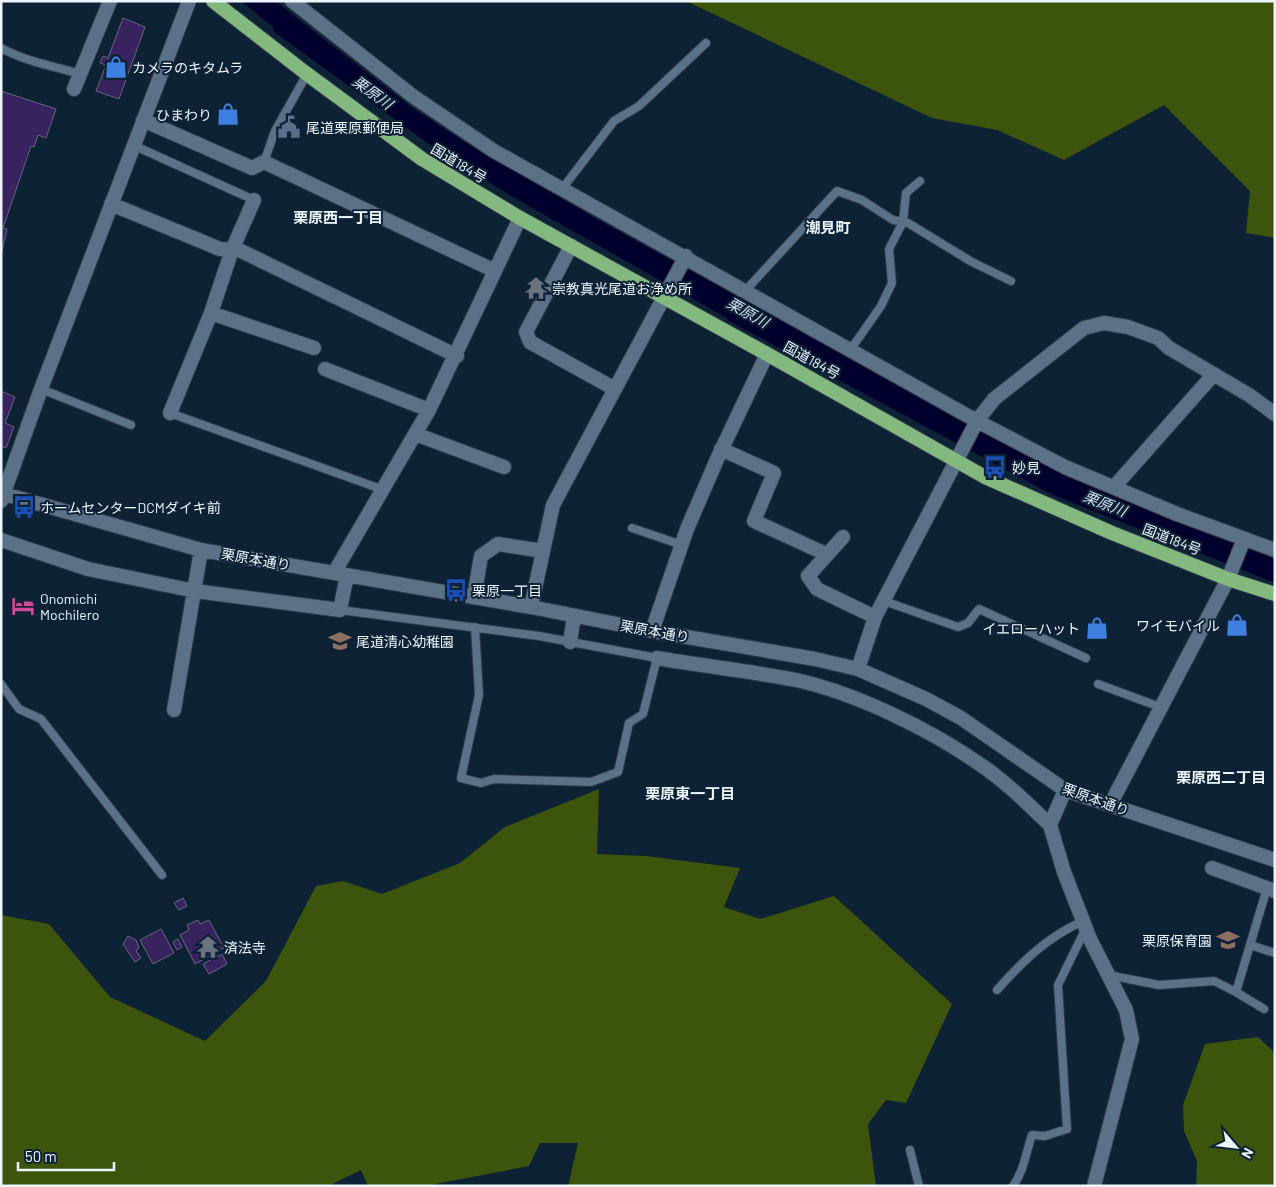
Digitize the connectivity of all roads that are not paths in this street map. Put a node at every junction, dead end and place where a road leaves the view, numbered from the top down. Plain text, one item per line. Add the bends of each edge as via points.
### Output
1 (110, 1) edge
2 (189, 1) edge
3 (214, 1) edge
4 (292, 1) edge
5 (706, 44) dead end
6 (1, 48) edge
7 (81, 74) junction
8 (307, 74) junction
9 (74, 89) dead end
10 (143, 120) junction
11 (133, 145) junction
12 (264, 162) junction
13 (920, 181) dead end
14 (562, 189) junction
15 (254, 200) joint
16 (111, 204) junction
17 (520, 218) junction
18 (903, 222) junction
19 (571, 246) junction
20 (232, 250) junction
21 (684, 260) junction
22 (495, 271) junction
23 (1011, 281) dead end
24 (746, 290) junction
25 (667, 291) junction
26 (211, 313) junction
27 (314, 348) dead end
28 (851, 349) junction
29 (767, 354) junction
30 (456, 356) junction
31 (325, 369) dead end
32 (1214, 374) junction
33 (40, 389) junction
34 (615, 389) junction
35 (429, 410) junction
36 (170, 413) joint
37 (1275, 414) edge
38 (975, 424) junction
39 (131, 425) dead end
40 (415, 434) junction
41 (721, 449) junction
42 (959, 454) junction
43 (504, 467) dead end
44 (1114, 487) junction
45 (381, 490) junction
46 (2, 496) edge
47 (632, 528) dead end
48 (843, 537) dead end
49 (1, 540) edge
50 (1243, 541) junction
51 (682, 545) junction
52 (201, 550) junction
53 (1275, 550) edge
54 (543, 551) junction
55 (826, 554) junction
56 (1230, 573) junction
57 (340, 574) junction
58 (195, 591) junction
59 (1275, 594) edge
60 (474, 597) junction
61 (884, 601) junction
62 (532, 607) junction
63 (340, 610) junction
64 (574, 616) junction
65 (875, 617) junction
66 (474, 627) junction
67 (652, 631) junction
68 (570, 642) junction
69 (657, 658) junction
70 (1086, 658) dead end
71 (858, 669) junction
72 (1, 684) edge
73 (1098, 684) dead end
74 (1160, 707) junction
75 (174, 710) dead end
76 (1065, 790) junction
77 (1110, 805) junction
78 (1050, 825) junction
79 (1275, 860) edge
80 (1212, 868) dead end
81 (162, 875) dead end
82 (1271, 890) edge
83 (1085, 925) junction
84 (1250, 945) junction
85 (1275, 952) edge
86 (1108, 975) junction
87 (997, 990) dead end
88 (1236, 992) junction
89 (1264, 1009) dead end
90 (910, 1150) dead end
91 (920, 1186) edge
92 (1013, 1186) edge
93 (1094, 1186) edge

1 - 7 street
2 - 10 street
3 - 8 highway, 国道184号
4 - 14 street via 456,127
5 - 14 lane via 639,106 614,122
6 - 7 lane via 37,64
7 - 9 street
8 - 12 lane via 274,131
8 - 17 highway, 国道184号 via 422,159
10 - 11 street
10 - 12 street via 252,168
11 - 15 lane
11 - 16 street
12 - 22 street
13 - 18 lane via 906,193
14 - 21 street
15 - 20 street
16 - 20 street via 220,249
16 - 33 street
17 - 19 highway, 国道184号
17 - 22 street
18 - 23 lane
18 - 24 lane via 837,191
18 - 28 lane via 889,249 892,283 881,306
19 - 25 highway, 国道184号
19 - 34 street via 526,332 530,342
20 - 26 street
20 - 30 street via 239,250
21 - 24 street
21 - 25 street
22 - 30 street
24 - 28 street
25 - 29 highway, 国道184号
25 - 34 street
26 - 27 street
26 - 36 street
28 - 38 street
29 - 41 street
29 - 42 highway, 国道184号
30 - 35 street
31 - 35 street
32 - 37 street
32 - 38 street via 1158,338 1128,327 1104,323 1084,328 994,399
32 - 44 street
33 - 39 lane
33 - 46 street
34 - 54 street via 553,505
35 - 40 street
36 - 45 lane
38 - 42 street
38 - 44 street
40 - 43 street
40 - 45 street
41 - 51 street
41 - 55 street via 774,473 754,521
42 - 56 highway, 国道184号 via 985,477 1112,533
42 - 61 street
44 - 50 street
45 - 57 street
46 - 52 street, 栗原本通り
47 - 51 lane
48 - 55 street
49 - 58 street via 88,569
50 - 53 street
50 - 56 street
51 - 67 street
52 - 57 street, 栗原本通り
52 - 58 street
54 - 60 street via 498,544 481,556
54 - 62 street
55 - 65 street via 808,576 817,589
56 - 59 highway, 国道184号
56 - 74 street
57 - 60 street, 栗原本通り
57 - 63 street
58 - 63 street
58 - 75 street
60 - 62 street, 栗原本通り
61 - 65 street
61 - 70 lane via 958,627 968,623 979,609
62 - 64 street, 栗原本通り
63 - 66 lane
64 - 67 street, 栗原本通り
64 - 68 street
65 - 71 street
66 - 68 lane
66 - 69 lane via 479,696 460,778 481,783 494,779 592,782 618,772 629,723 643,714
67 - 71 street, 栗原本通り
68 - 69 lane
69 - 78 street via 796,680 852,697 926,731 982,765
71 - 76 street, 栗原本通り via 961,718
72 - 81 lane via 19,709 41,719
73 - 74 lane
74 - 77 street
76 - 77 street, 栗原本通り
76 - 78 street
77 - 79 street, 栗原本通り
78 - 83 street
80 - 82 street
82 - 84 lane
83 - 86 street
83 - 87 lane via 1057,934
83 - 92 lane via 1058,985 1067,1129 1045,1136 1032,1135 1023,1160 1022,1174
84 - 85 lane
84 - 88 lane
86 - 88 lane via 1159,985 1214,981
86 - 93 street via 1126,1010 1132,1039
88 - 89 lane
90 - 91 lane

